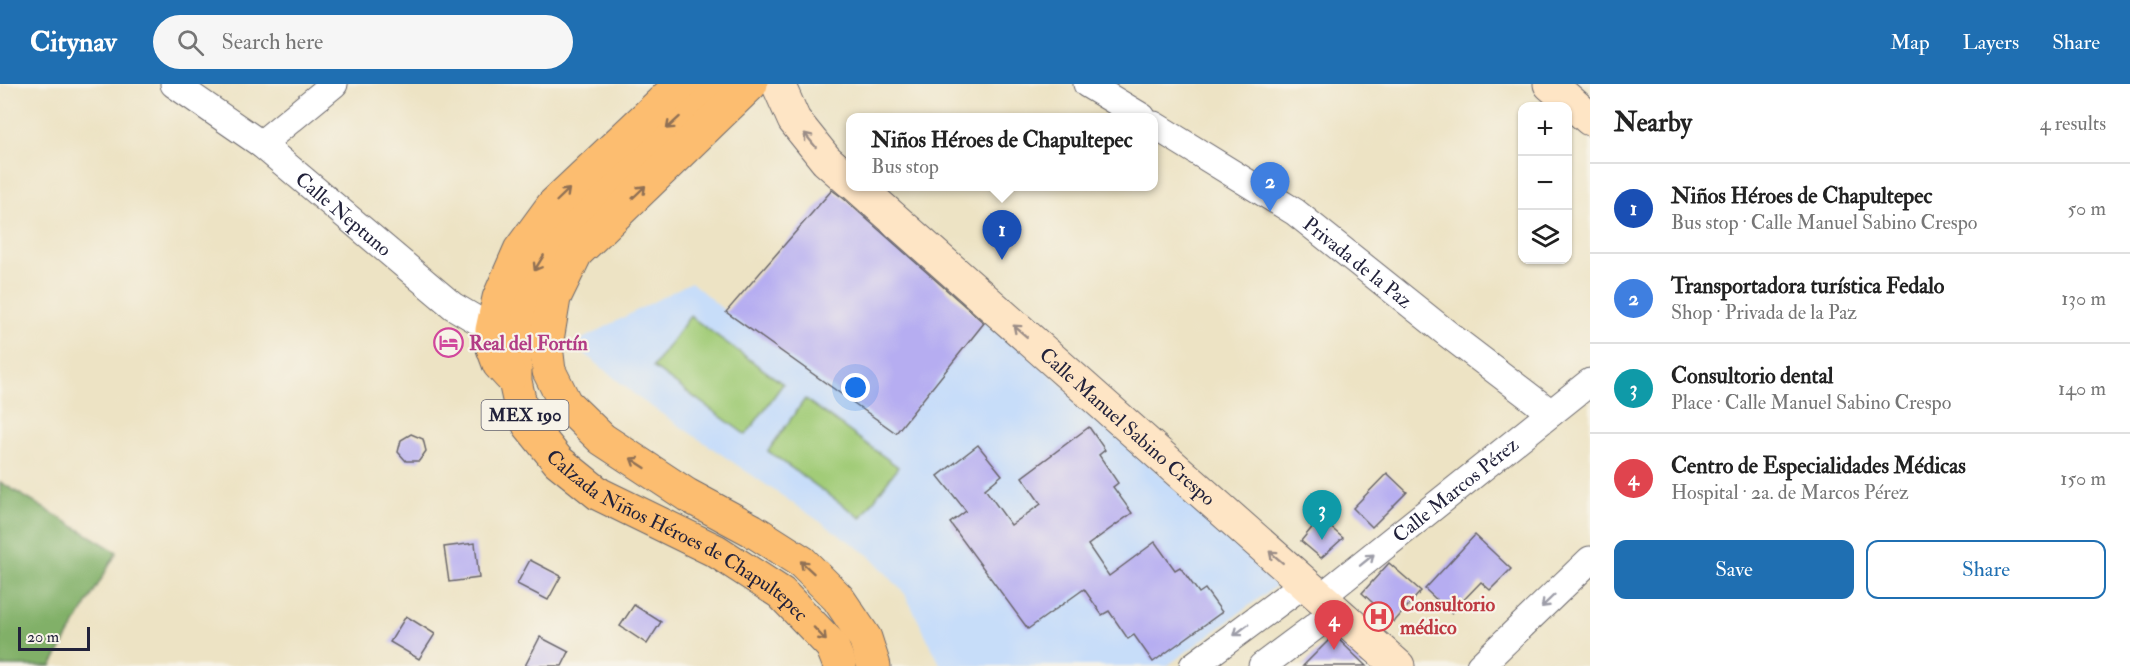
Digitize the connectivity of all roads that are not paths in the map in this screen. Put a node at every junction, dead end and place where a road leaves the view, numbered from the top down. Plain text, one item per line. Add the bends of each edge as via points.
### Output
1 (174, 84) edge
2 (334, 84) edge
3 (681, 84) edge
4 (717, 84) edge
5 (751, 84) edge
6 (778, 84) edge
7 (1087, 84) edge
8 (1550, 84) edge
9 (1135, 113) edge
10 (1590, 119) edge
11 (1158, 127) edge
12 (261, 144) junction
13 (846, 178) edge
14 (862, 191) edge
15 (504, 337) junction
16 (516, 381) junction
17 (1590, 383) edge
18 (565, 403) junction
19 (1551, 413) junction
20 (1590, 560) edge
21 (1321, 597) junction
22 (840, 666) edge
23 (874, 666) edge
24 (1193, 666) edge
25 (1262, 666) edge
26 (1398, 666) edge
27 (1480, 666) edge

1 - 12 street, Calle Neptuno
2 - 12 street
15 -> 3 main road via 499,298 520,250 553,205
4 -> 15 main road via 558,232 530,278
18 -> 5 main road, Calzada Niños Héroes de Chapultepec / MEX 190 via 549,371 546,346 554,298 576,253
13 -> 6 street via 826,160 794,120
7 - 9 street
8 - 10 street
11 - 19 street, Privada de la Paz via 1295,212
12 - 15 street, Calle Neptuno via 453,306
21 -> 14 street, Calle Manuel Sabino Crespo
15 - 16 main road via 493,348 499,364
16 - 18 main road
16 -> 22 main road, Calzada Niños Héroes de Chapultepec / MEX 190 via 529,425 558,461 599,494 716,550 781,592 832,646
17 - 19 street, Calle Marcos Pérez
23 -> 18 main road, Calzada Niños Héroes de Chapultepec / MEX 190 via 866,638 838,598 802,562 687,495 602,439
21 -> 19 street, Calle Marcos Pérez
20 -> 27 street
21 -> 24 street
21 - 25 street
21 - 26 street, Calle Manuel Sabino Crespo

